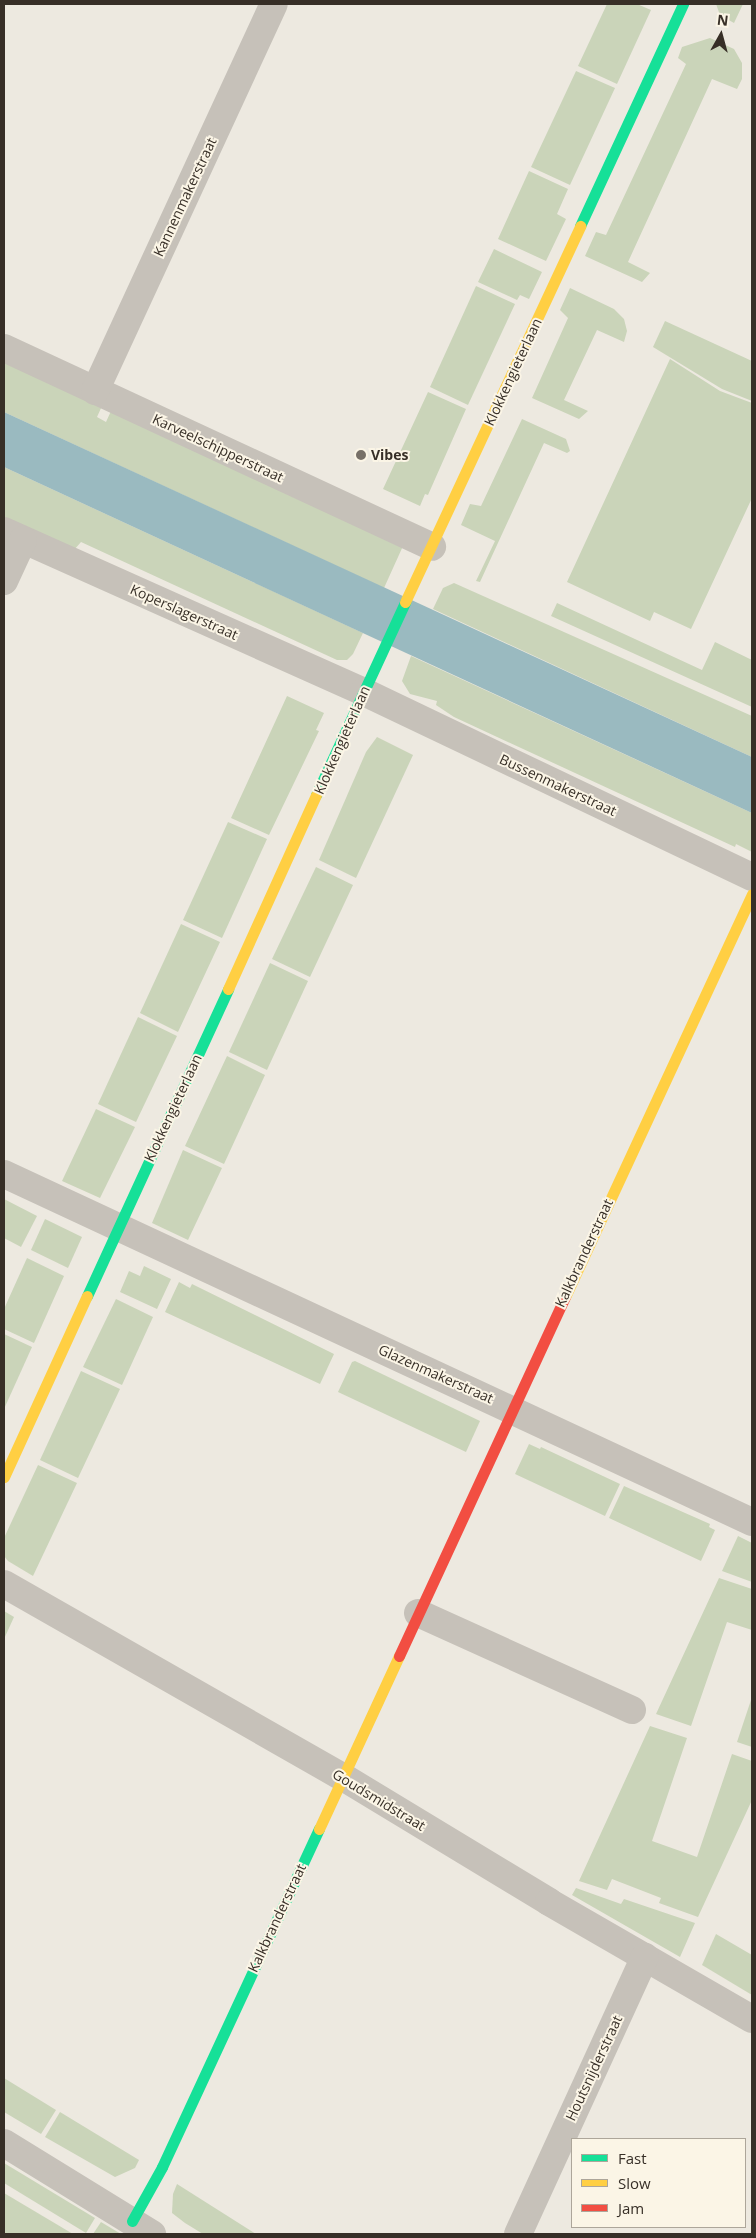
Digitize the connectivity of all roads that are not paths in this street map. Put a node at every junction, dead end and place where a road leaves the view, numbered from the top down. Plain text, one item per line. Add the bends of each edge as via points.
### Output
1 (274, 4) edge
2 (683, 4) edge
3 (4, 348) edge
4 (95, 391) junction
5 (13, 535) edge
6 (432, 547) junction
7 (4, 581) edge
8 (368, 681) junction
9 (752, 877) edge
10 (752, 894) edge
11 (4, 1174) edge
12 (119, 1226) junction
13 (511, 1408) junction
14 (4, 1477) edge
15 (752, 1522) edge
16 (4, 1584) edge
17 (418, 1613) junction
18 (632, 1710) dead end
19 (343, 1777) junction
20 (644, 1957) junction
21 (752, 2019) edge
22 (4, 2143) edge
23 (142, 2228) edge
24 (518, 2234) edge

1 - 4 street, Kannenmakerstraat
2 - 6 street, Klokkengieterlaan
3 - 4 street, Karveelschipperstraat
4 - 6 street, Karveelschipperstraat
5 - 7 street
5 - 8 street, Koperslagerstraat
6 - 8 street, Klokkengieterlaan
8 - 9 street, Bussenmakerstraat
8 - 12 street, Klokkengieterlaan
10 - 13 street, Kalkbranderstraat
11 - 12 street, Glazenmakerstraat
12 - 13 street, Glazenmakerstraat
12 - 14 street, Klokkengieterlaan
13 - 15 street, Glazenmakerstraat
13 - 17 street, Kalkbranderstraat
16 - 19 street, Goudsmidstraat
17 - 18 street
17 - 19 street, Kalkbranderstraat
19 - 20 street, Goudsmidstraat
19 - 23 street, Kalkbranderstraat via 162,2167
20 - 21 street, Goudsmidstraat
20 - 24 street, Houtsnijderstraat
22 - 23 street

